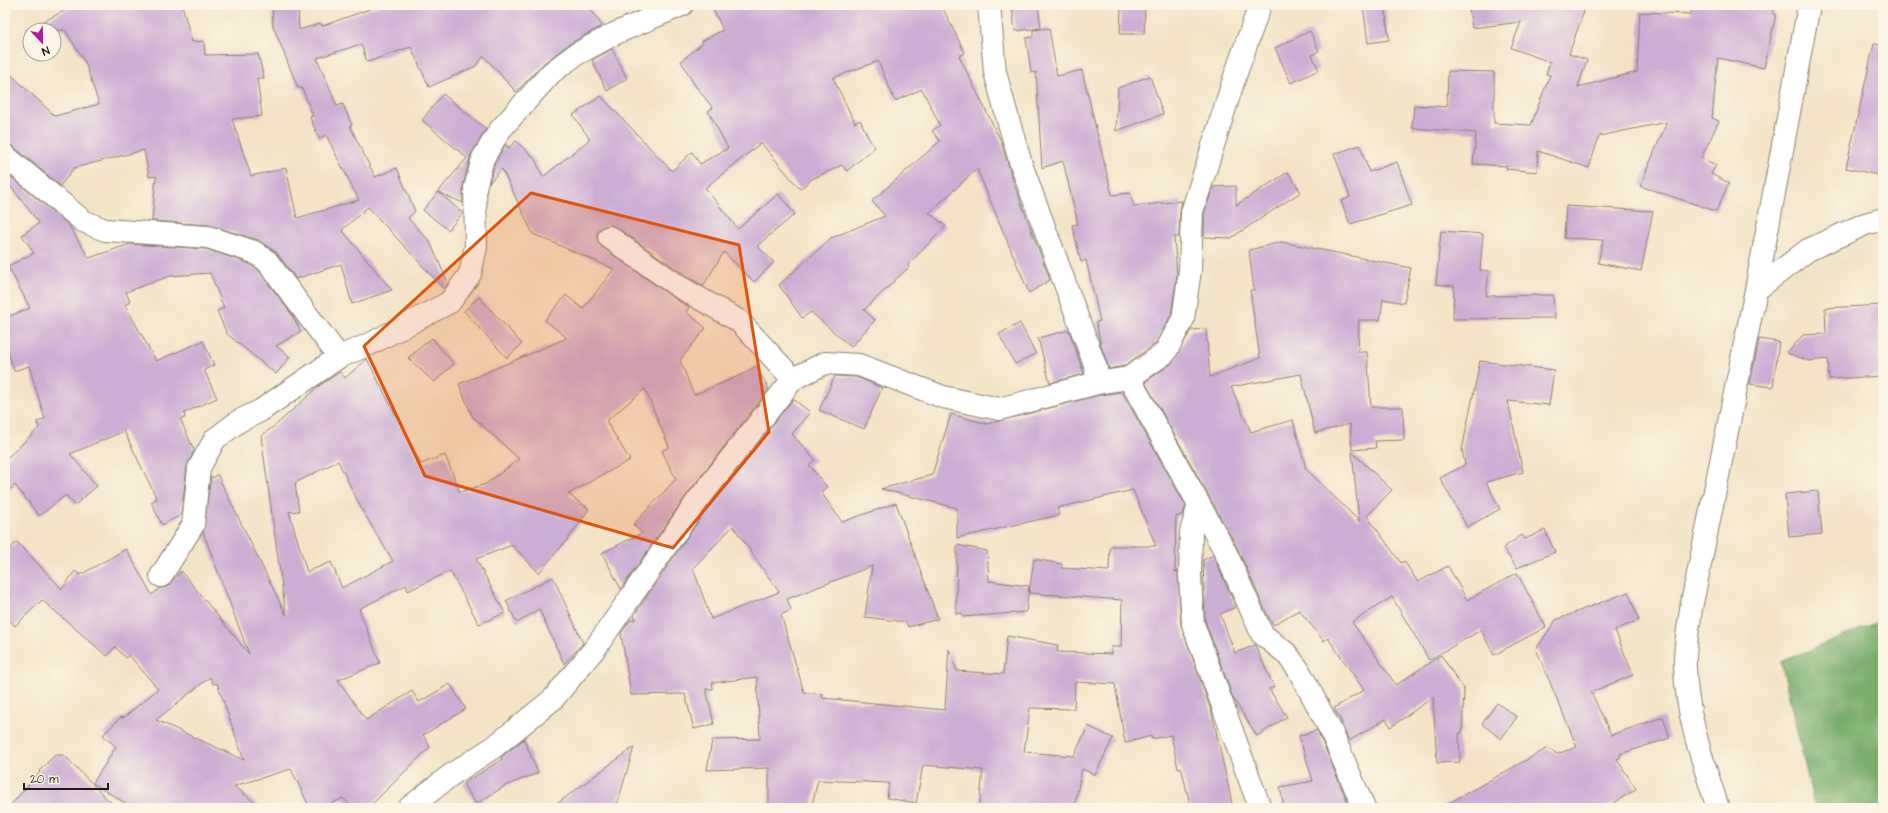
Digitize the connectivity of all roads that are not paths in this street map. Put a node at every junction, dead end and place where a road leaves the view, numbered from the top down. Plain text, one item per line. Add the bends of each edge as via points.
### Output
1 (682, 5) edge
2 (989, 5) edge
3 (1260, 5) edge
4 (1809, 5) edge
5 (5, 156) edge
6 (1883, 219) edge
7 (609, 236) dead end
8 (1756, 290) junction
9 (338, 357) junction
10 (1128, 378) junction
11 (793, 380) junction
12 (1096, 383) junction
13 (1199, 504) junction
14 (161, 576) dead end
15 (410, 808) edge
16 (1260, 808) edge
17 (1364, 808) edge
18 (1718, 808) edge

1 - 9 street via 614,34 575,55 551,73 500,130 484,158 475,188 476,247 470,274 450,302 372,344
2 - 12 street via 995,72 1007,116 1031,192 1068,286 1096,368
3 - 10 street via 1192,212 1190,270 1182,319 1165,353
4 - 8 street
5 - 9 street via 83,221 97,227 105,230 208,237 254,252 267,261
6 - 8 street via 1865,224 1808,250
7 - 11 street via 678,286 739,321
8 - 18 street via 1691,608 1685,664 1692,719
9 - 14 street via 260,411 238,421 215,439 200,468 193,525
10 - 12 street
10 - 13 street
11 - 12 street via 825,363 860,365 943,397 999,409
11 - 15 street via 698,500 596,647 552,699 494,747 452,775
13 - 16 street via 1191,532 1193,624
13 - 17 street via 1225,551 1262,634 1286,653 1298,669 1331,731

